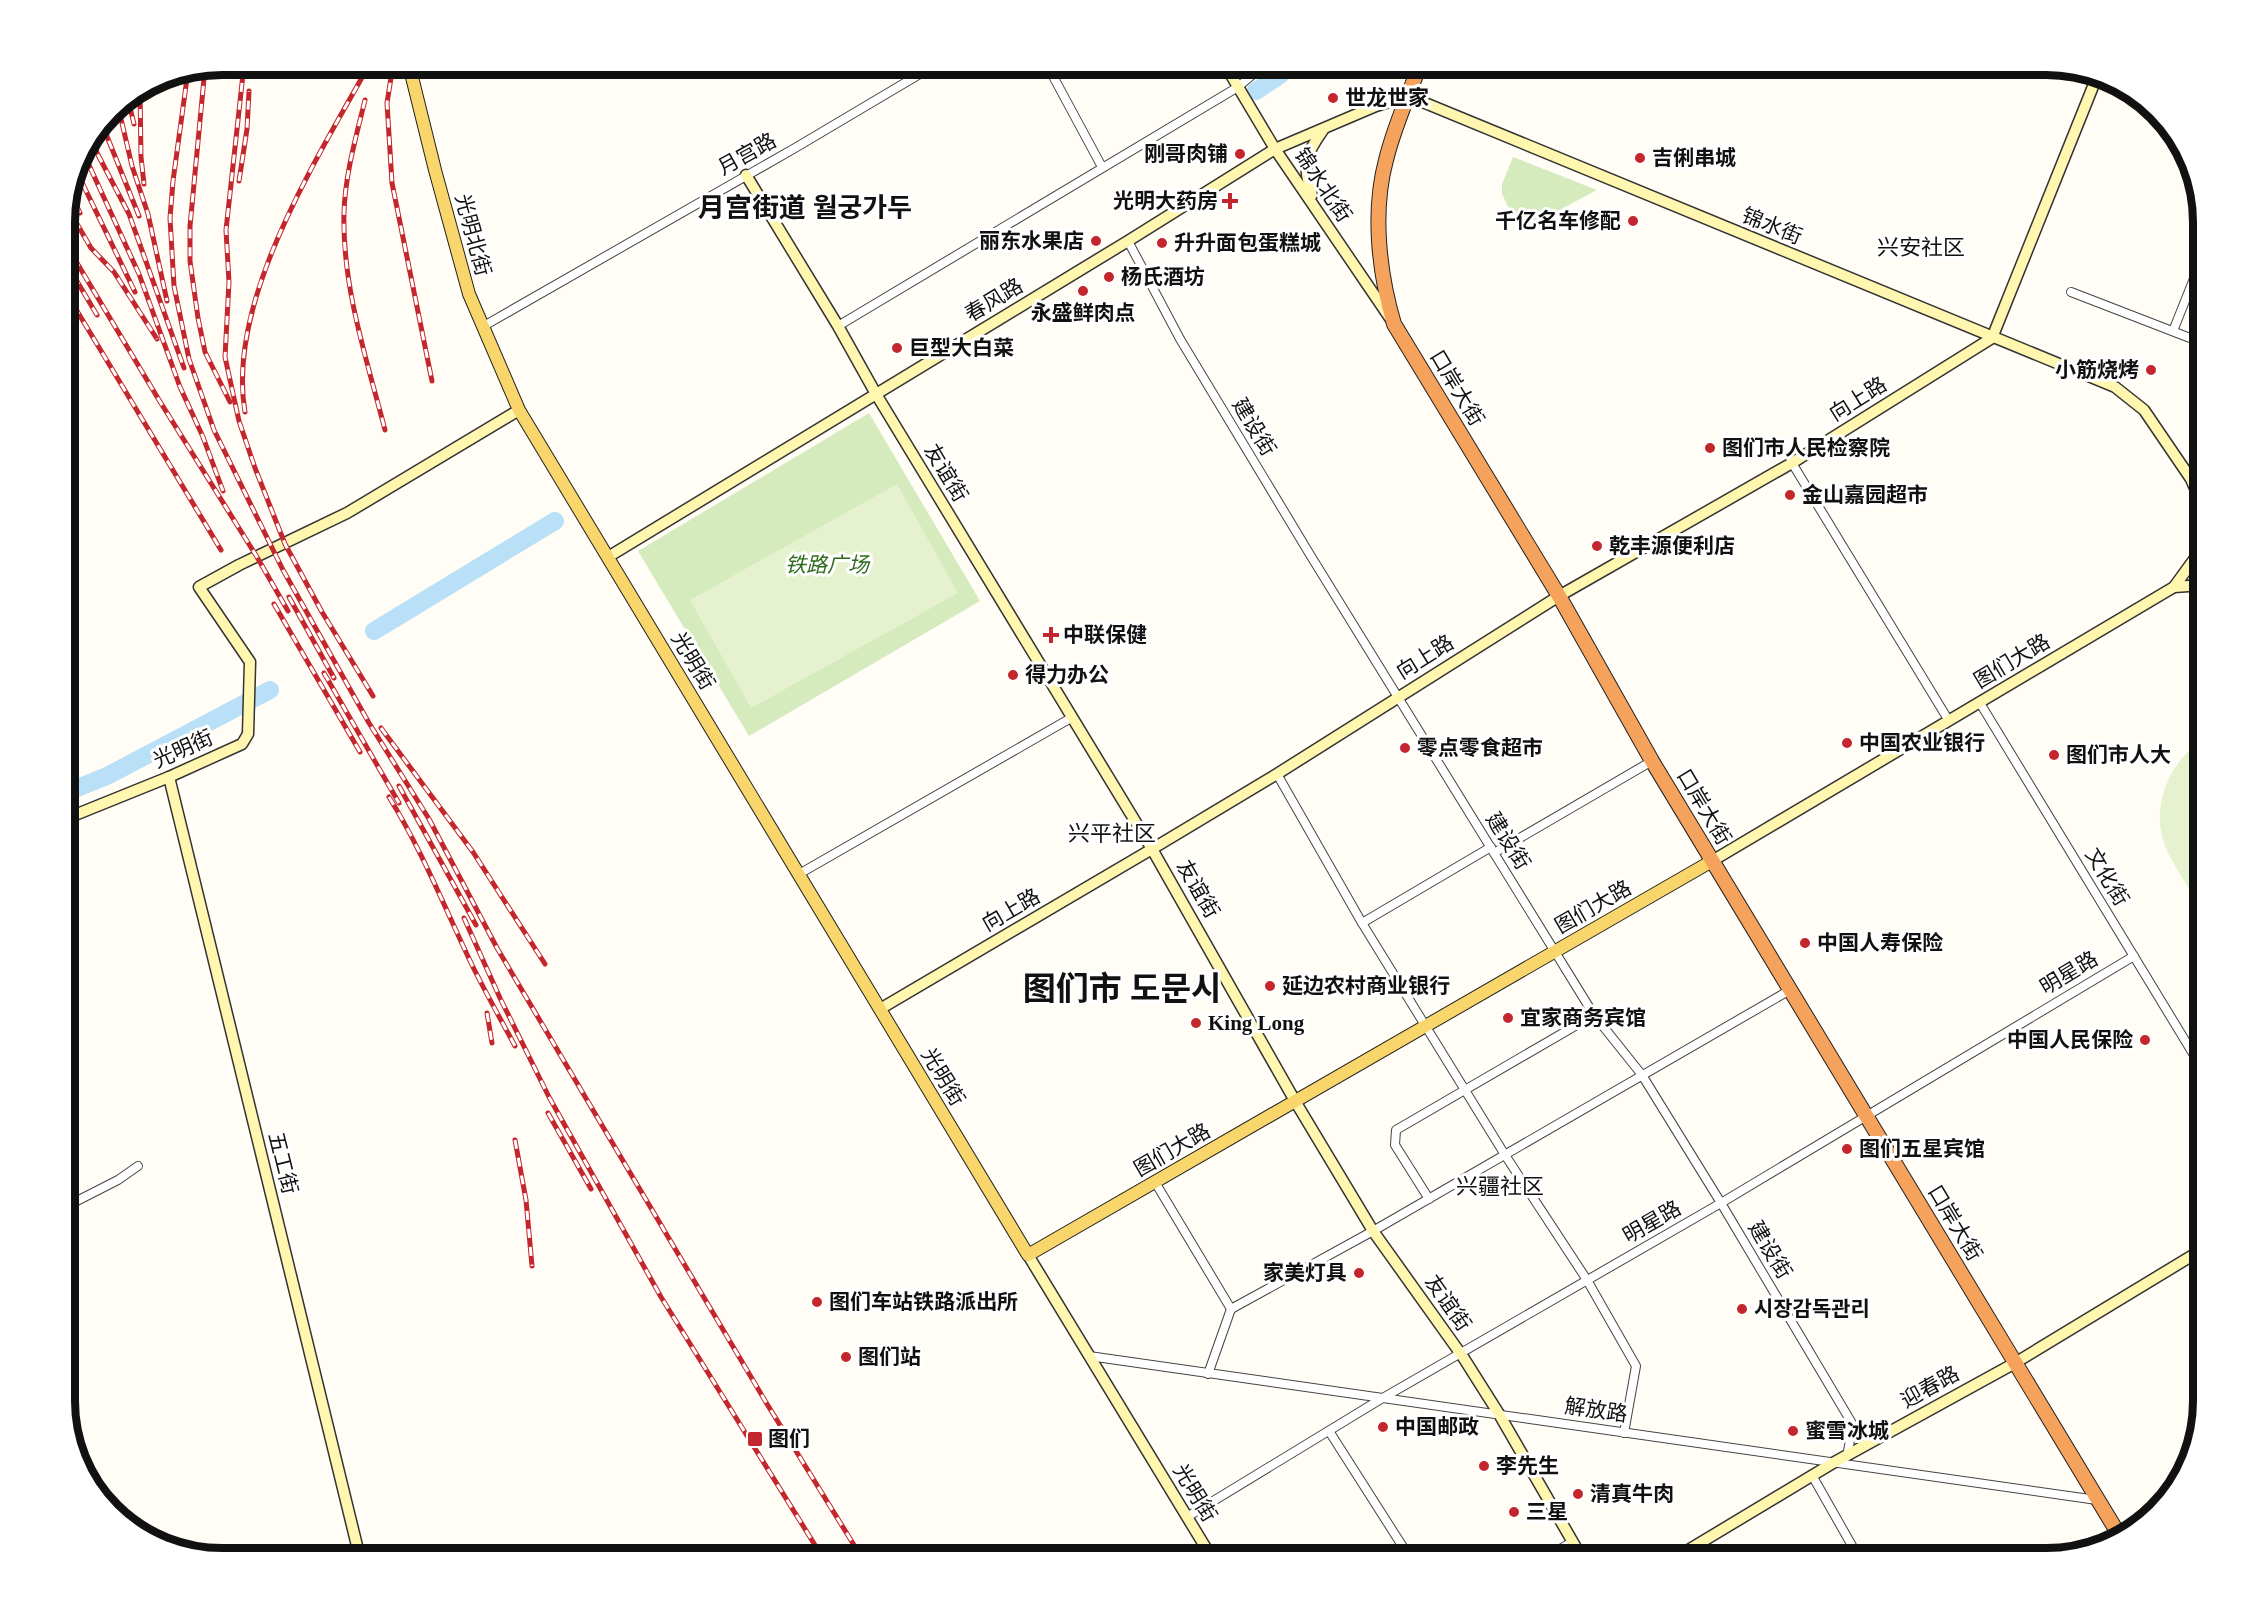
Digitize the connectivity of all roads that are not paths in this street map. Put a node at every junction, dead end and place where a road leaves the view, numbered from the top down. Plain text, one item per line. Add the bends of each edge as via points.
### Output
1 (412, 75) edge
2 (916, 75) edge
3 (1053, 75) edge
4 (1231, 75) edge
5 (1252, 75) edge
6 (1416, 75) edge
7 (2094, 83) edge
8 (1238, 87) junction
9 (1408, 96) junction
10 (1324, 128) junction
11 (1275, 148) junction
12 (1102, 167) junction
13 (746, 175) junction
14 (1317, 210) junction
15 (1128, 241) junction
16 (2193, 283) edge
17 (2071, 292) dead end
18 (1394, 324) junction
19 (838, 326) junction
20 (482, 327) junction
21 (2173, 331) junction
22 (1992, 338) junction
23 (2193, 339) edge
24 (876, 394) junction
25 (519, 410) junction
26 (1792, 463) junction
27 (2193, 483) edge
28 (608, 557) junction
29 (2193, 561) edge
30 (2193, 586) edge
31 (2174, 587) junction
32 (1559, 596) junction
33 (1399, 697) junction
34 (1980, 703) junction
35 (1071, 718) junction
36 (1949, 721) junction
37 (1652, 761) junction
38 (1277, 774) junction
39 (169, 777) junction
40 (75, 815) edge
41 (1152, 849) junction
42 (1492, 850) junction
43 (1712, 861) junction
44 (799, 874) junction
45 (1362, 923) junction
46 (1555, 951) junction
47 (2134, 956) junction
48 (1790, 990) junction
49 (880, 1009) junction
50 (1594, 1015) junction
51 (1425, 1026) junction
52 (2193, 1052) edge
53 (1642, 1075) junction
54 (1465, 1090) junction
55 (1295, 1101) junction
56 (1866, 1115) junction
57 (1505, 1155) junction
58 (138, 1166) dead end
59 (1155, 1182) junction
60 (1429, 1199) junction
61 (75, 1203) edge
62 (1721, 1203) junction
63 (1373, 1231) junction
64 (1028, 1255) junction
65 (2193, 1256) edge
66 (1587, 1280) junction
67 (1230, 1309) junction
68 (1460, 1354) junction
69 (1089, 1356) junction
70 (2015, 1363) junction
71 (1208, 1374) junction
72 (1381, 1399) junction
73 (1499, 1414) junction
74 (1329, 1431) junction
75 (1624, 1432) junction
76 (1847, 1456) junction
77 (1833, 1463) junction
78 (1813, 1477) junction
79 (2097, 1500) junction
80 (1187, 1518) junction
81 (2116, 1530) edge
82 (1572, 1542) junction
83 (358, 1548) edge
84 (1206, 1548) edge
85 (1404, 1548) edge
86 (1562, 1548) edge
87 (1576, 1548) edge
88 (1692, 1548) edge
89 (1853, 1548) edge

1 - 20 main road, 光明北街 via 469,294
2 - 13 street, 月宫路
3 - 12 street
4 - 8 street, 锦水北街
5 - 8 street
6 - 9 highway, 口岸大街
7 - 22 street
8 - 11 street, 锦水北街
8 - 12 street
9 - 10 street
9 - 18 highway, 口岸大街 via 1393,134 1381,184 1382,263 1385,294
9 - 22 street, 锦水街
10 - 11 street
10 - 14 street via 1308,154 1305,176
11 - 14 street, 锦水北街
11 - 15 street, 春风路
12 - 19 street
13 - 19 street, 友谊街
13 - 20 street, 月宫路
14 - 18 street, 锦水北街
15 - 24 street, 春风路
15 - 33 street, 建设街 via 1180,339
16 - 21 street
17 - 21 street
18 - 32 highway, 口岸大街
19 - 24 street, 友谊街
20 - 25 main road, 光明北街
21 - 23 street
22 - 26 street, 向上路
22 - 27 street, 锦水街 via 2115,387 2144,410
24 - 28 street, 春风路
24 - 35 street, 友谊街
25 - 28 main road, 光明街
25 - 39 street, 光明街 via 347,513 199,587 250,662 248,734 242,744
26 - 32 street, 向上路
26 - 36 street
28 - 44 main road, 光明街
29 - 31 street
30 - 31 street
31 - 34 street, 图们大路
32 - 33 street, 向上路
32 - 37 highway, 口岸大街
33 - 38 street, 向上路
33 - 42 street, 建设街
34 - 36 street, 图们大路
34 - 47 street, 文化街
35 - 41 street, 友谊街
35 - 44 street
36 - 43 street, 图们大路
37 - 42 street
37 - 43 highway, 口岸大街
38 - 41 street, 向上路
38 - 45 street
39 - 40 street, 光明街
39 - 83 street, 五工街
41 - 49 street, 向上路
41 - 55 street, 友谊街
42 - 45 street
42 - 46 street, 建设街
43 - 46 main road, 图们大路
43 - 48 highway, 口岸大街
44 - 49 main road, 光明街
45 - 51 street
46 - 50 street, 建设街
46 - 51 main road, 图们大路
47 - 52 street, 文化街
47 - 56 street, 明星路
48 - 53 street
48 - 56 highway, 口岸大街
49 - 64 main road, 光明街
50 - 53 street, 建设街
50 - 54 street
51 - 54 street
51 - 55 main road, 图们大路
53 - 57 street
53 - 62 street, 建设街
54 - 57 street
54 - 60 street via 1396,1130 1395,1144
55 - 59 main road, 图们大路
55 - 63 street, 友谊街
56 - 62 street, 明星路
56 - 70 highway, 口岸大街
57 - 60 street
57 - 66 street
58 - 61 street
59 - 64 main road, 图们大路
59 - 67 street
60 - 63 street
62 - 66 street, 明星路
62 - 76 street, 建设街 via 1853,1425
63 - 67 street
63 - 68 street, 友谊街
64 - 69 street, 光明街
65 - 70 street, 迎春路
66 - 68 street, 明星路
66 - 75 street via 1636,1366
67 - 71 street
68 - 72 street, 明星路
68 - 73 street, 友谊街
69 - 71 street, 解放路
69 - 80 street, 光明街
70 - 76 street, 迎春路
70 - 79 highway, 口岸大街
71 - 72 street, 解放路
72 - 73 street, 解放路
72 - 74 street, 明星路
73 - 75 street, 解放路
73 - 82 street, 友谊街
74 - 80 street, 明星路
74 - 85 street
75 - 77 street, 解放路
76 - 77 street, 迎春路
77 - 78 street, 迎春路
77 - 79 street, 解放路
78 - 88 street, 迎春路
78 - 89 street
79 - 81 highway, 口岸大街
80 - 84 street, 光明街
82 - 86 street
82 - 87 street, 友谊街

